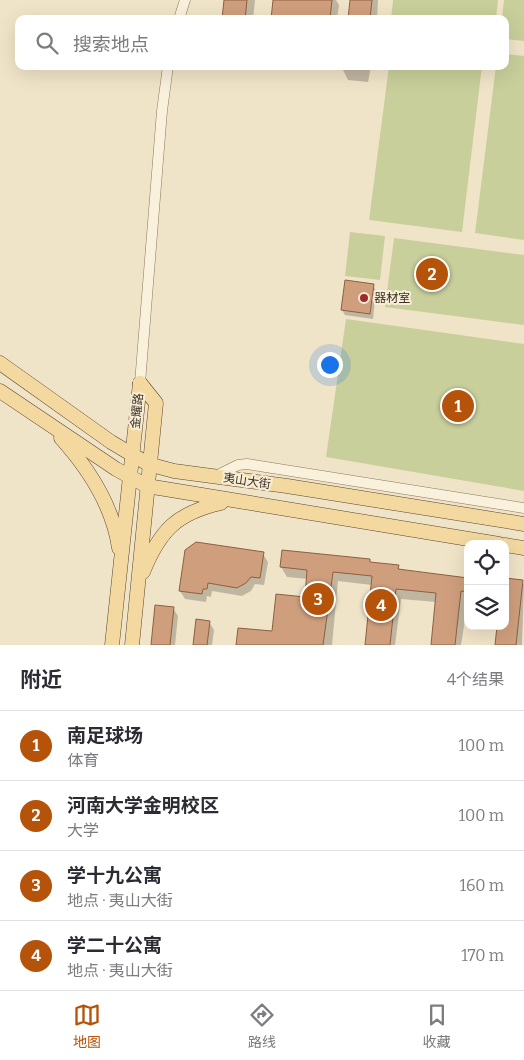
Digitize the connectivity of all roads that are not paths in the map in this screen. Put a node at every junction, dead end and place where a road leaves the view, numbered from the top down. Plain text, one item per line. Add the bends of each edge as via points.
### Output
1 (185, 0) edge
2 (180, 15) edge
3 (167, 70) edge
4 (0, 363) edge
5 (140, 383) junction
6 (0, 391) edge
7 (47, 423) junction
8 (132, 456) junction
9 (148, 464) junction
10 (214, 476) junction
11 (130, 477) junction
12 (147, 486) junction
13 (228, 501) junction
14 (524, 508) edge
15 (524, 524) edge
16 (474, 540) edge
17 (509, 546) edge
18 (524, 548) edge
19 (121, 568) junction
20 (138, 584) junction
21 (112, 645) edge
22 (132, 645) edge

1 - 2 street
3 - 5 street
4 - 8 main road, 夷山大街
5 - 8 main road, 金耀路
5 - 9 main road, 金耀路 via 156,403
6 - 7 main road, 夷山大街
7 - 11 main road, 夷山大街
7 - 19 main road via 76,455 106,504 117,538
8 - 9 main road, 夷山大街
8 - 11 main road, 金耀路
9 - 10 main road, 夷山大街
9 - 12 main road, 金耀路
10 - 14 street via 247,464
10 - 15 main road, 夷山大街
11 - 12 main road, 夷山大街
11 - 19 main road, 金耀路
12 - 13 main road, 夷山大街
12 - 20 main road, 金耀路
13 - 16 main road, 夷山大街
13 - 20 main road via 199,508 171,524 157,542
17 - 18 main road
19 - 21 main road, 金耀路
20 - 22 main road, 金耀路

